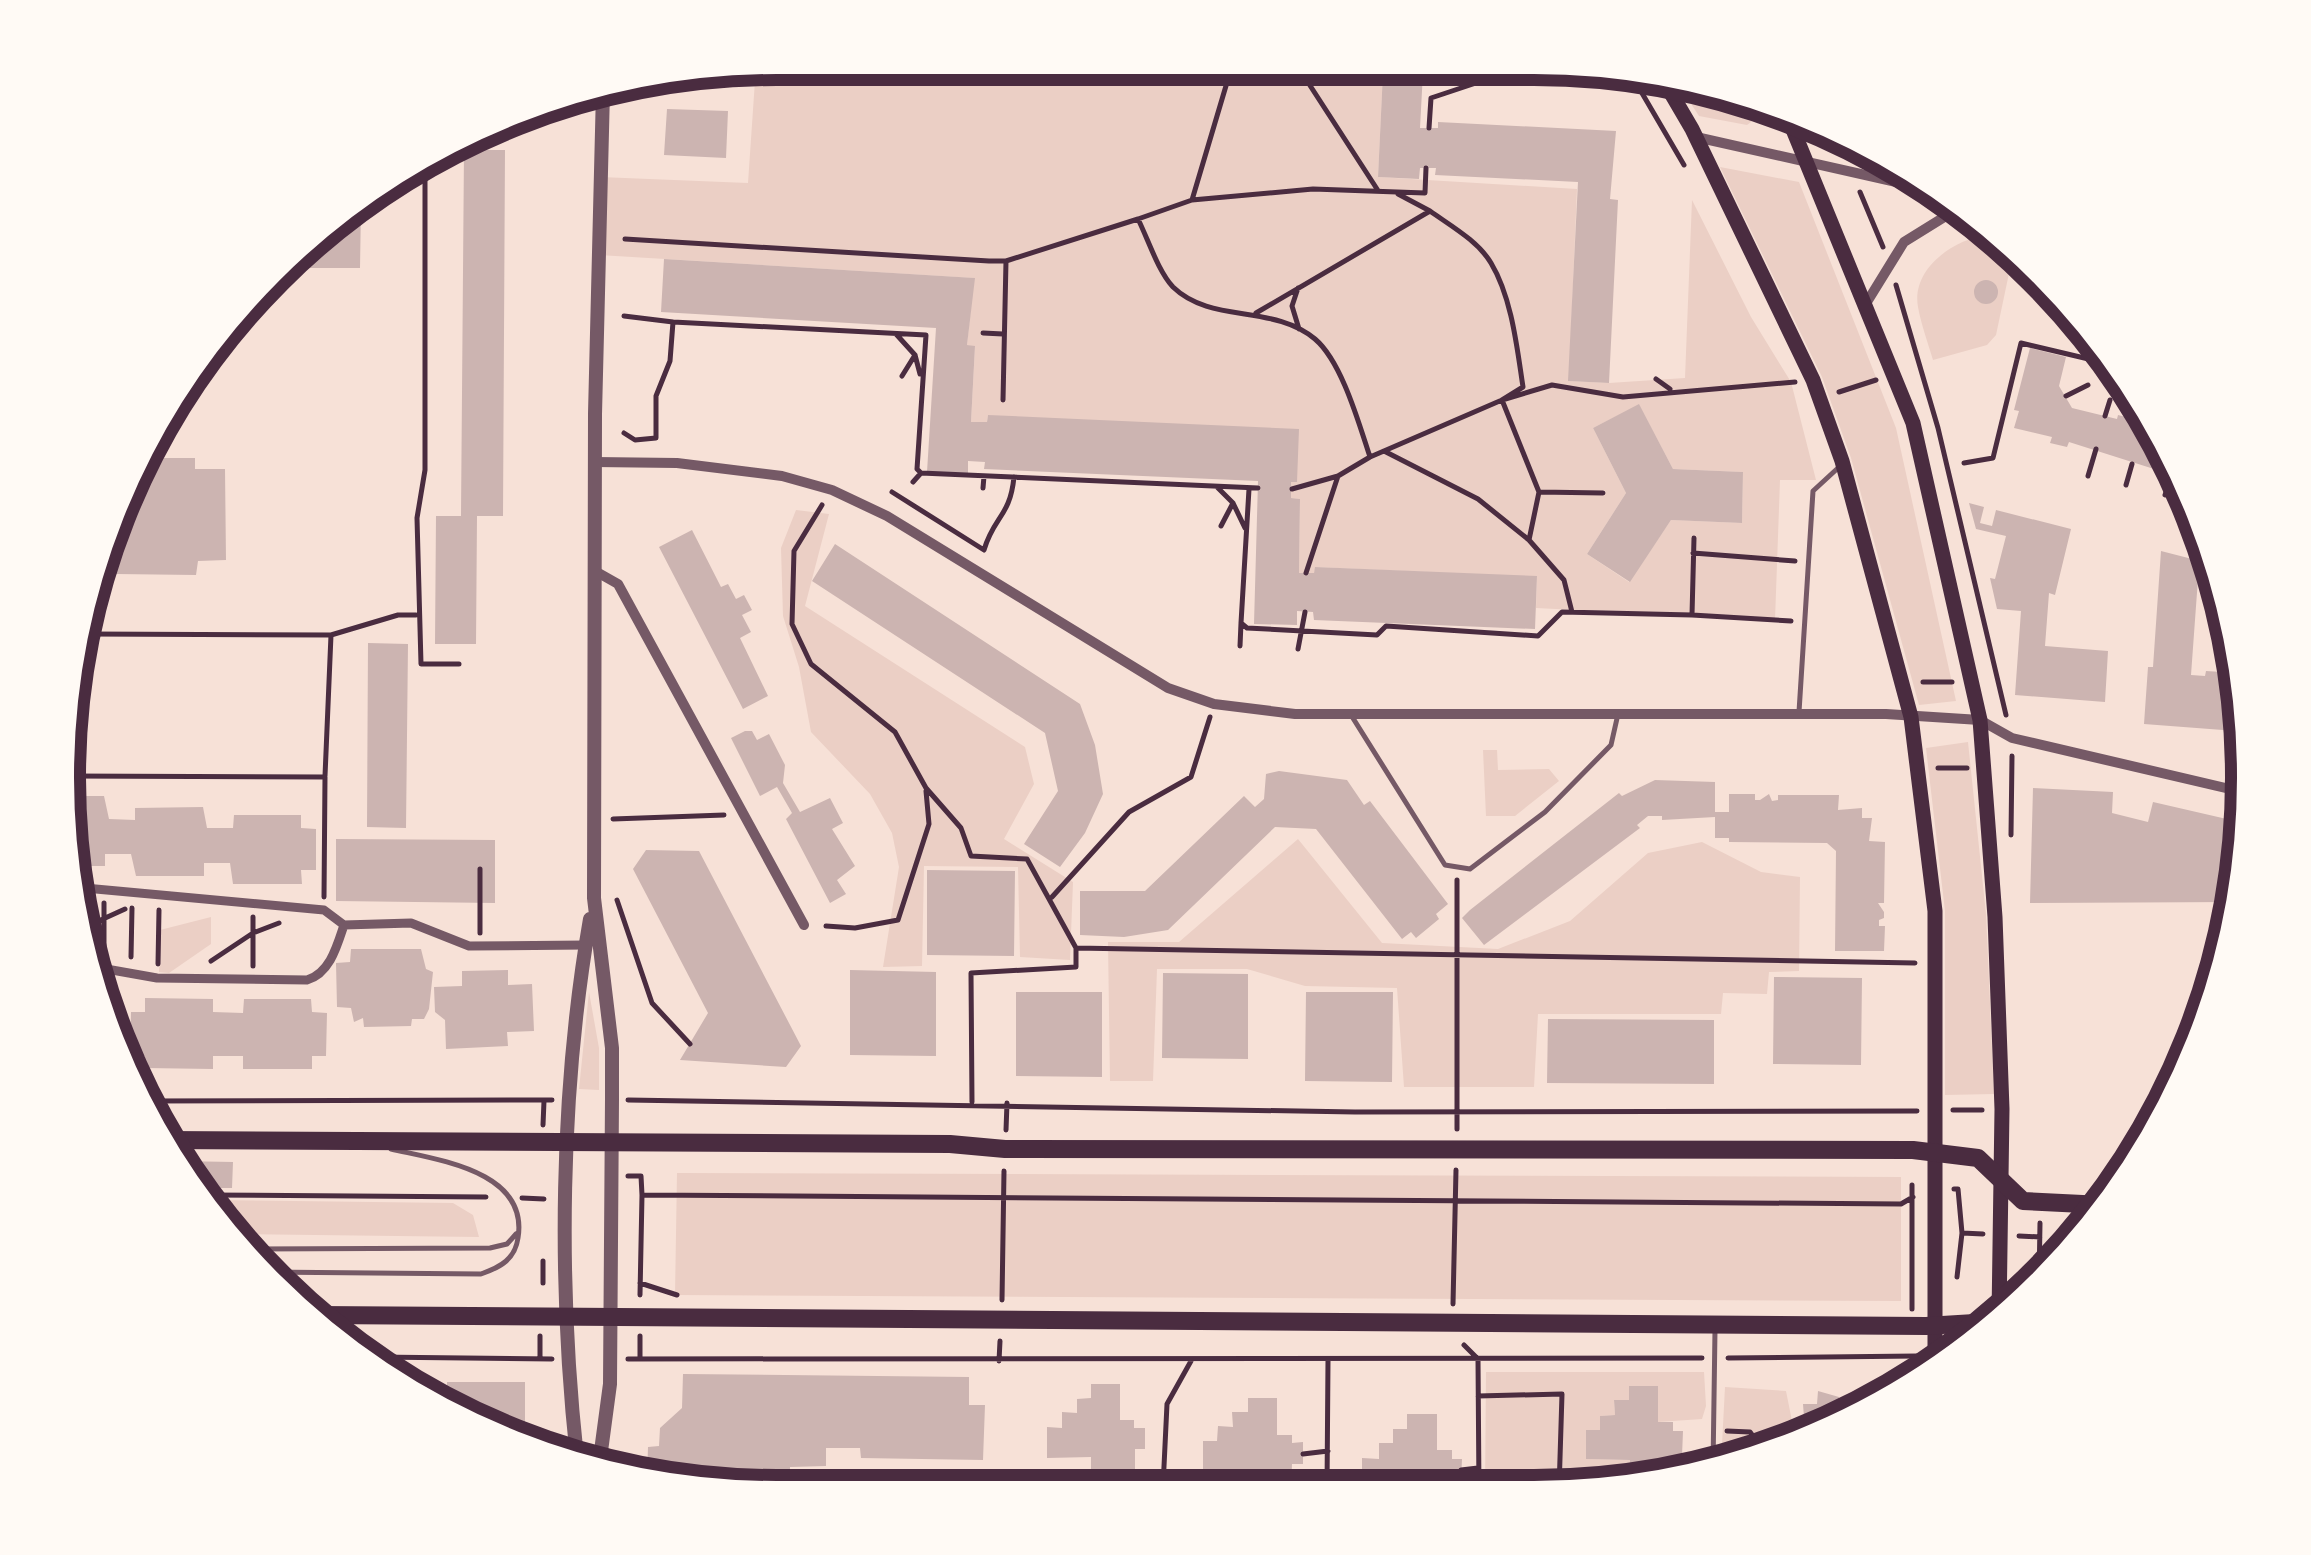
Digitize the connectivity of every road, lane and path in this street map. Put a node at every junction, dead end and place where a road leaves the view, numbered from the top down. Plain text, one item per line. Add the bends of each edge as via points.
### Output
1 (1228, 80) edge
2 (1306, 80) edge
3 (1476, 83) dead end
4 (1671, 93) edge
5 (603, 103) edge
6 (1429, 128) dead end
7 (1794, 131) edge
8 (1696, 137) junction
9 (1807, 161) junction
10 (1426, 168) dead end
11 (425, 176) edge
12 (1894, 181) edge
13 (1378, 190) junction
14 (1394, 192) junction
15 (1192, 200) junction
16 (1430, 211) junction
17 (1946, 216) edge
18 (1138, 219) junction
19 (625, 239) dead end
20 (1006, 260) junction
21 (1300, 285) junction
22 (1867, 302) junction
23 (1256, 313) junction
24 (624, 316) dead end
25 (674, 322) junction
26 (1299, 328) junction
27 (983, 333) dead end
28 (896, 334) junction
29 (1003, 334) junction
30 (915, 354) junction
31 (2092, 360) edge
32 (1922, 364) dead end
33 (1895, 374) junction
34 (902, 376) dead end
35 (1656, 379) dead end
36 (922, 382) junction
37 (2088, 385) dead end
38 (1670, 390) junction
39 (2066, 396) dead end
40 (1820, 399) junction
41 (1003, 400) dead end
42 (1502, 400) junction
43 (2110, 400) dead end
44 (2105, 416) dead end
45 (624, 433) dead end
46 (2096, 449) dead end
47 (1384, 451) junction
48 (1370, 457) junction
49 (1842, 461) junction
50 (595, 462) junction
51 (1964, 464) dead end
52 (2132, 464) dead end
53 (921, 473) junction
54 (984, 476) junction
55 (1338, 476) junction
56 (2088, 476) dead end
57 (1014, 477) junction
58 (913, 482) dead end
59 (2126, 485) dead end
60 (984, 488) dead end
61 (1218, 488) junction
62 (1258, 488) dead end
63 (2167, 488) edge
64 (1249, 489) junction
65 (832, 490) junction
66 (1292, 490) dead end
67 (892, 492) dead end
68 (1539, 492) junction
69 (1603, 493) dead end
70 (2165, 495) dead end
71 (1234, 503) junction
72 (1222, 526) dead end
73 (1246, 530) junction
74 (1694, 538) dead end
75 (1529, 540) junction
76 (1693, 553) junction
77 (1808, 562) junction
78 (595, 571) junction
79 (1306, 573) dead end
80 (1305, 612) dead end
81 (1572, 612) junction
82 (416, 615) junction
83 (1692, 615) junction
84 (1733, 617) junction
85 (1804, 622) junction
86 (1240, 623) junction
87 (1732, 626) dead end
88 (1303, 631) junction
89 (95, 634) edge
90 (330, 634) junction
91 (1240, 646) dead end
92 (1298, 649) dead end
93 (459, 664) dead end
94 (1993, 674) dead end
95 (1903, 682) junction
96 (1973, 682) junction
97 (1214, 704) junction
98 (1798, 712) junction
99 (1618, 714) junction
100 (1351, 715) junction
101 (1911, 717) junction
102 (1980, 720) junction
103 (1986, 767) junction
104 (1919, 768) junction
105 (2012, 772) dead end
106 (80, 776) edge
107 (324, 777) junction
108 (926, 788) junction
109 (2231, 789) edge
110 (726, 814) dead end
111 (613, 819) dead end
112 (1457, 867) junction
113 (480, 869) dead end
114 (89, 889) edge
115 (104, 890) junction
116 (157, 897) junction
117 (594, 898) junction
118 (1051, 898) junction
119 (133, 900) junction
120 (617, 900) dead end
121 (253, 904) junction
122 (480, 906) dead end
123 (309, 909) junction
124 (324, 910) junction
125 (105, 918) junction
126 (95, 923) edge
127 (344, 925) junction
128 (804, 925) dead end
129 (826, 926) dead end
130 (254, 933) junction
131 (1915, 944) dead end
132 (586, 945) junction
133 (1076, 948) junction
134 (102, 949) edge
135 (1458, 954) junction
136 (1915, 962) junction
137 (107, 969) edge
138 (131, 971) junction
139 (157, 978) junction
140 (194, 978) junction
141 (253, 979) junction
142 (1915, 981) dead end
143 (690, 1044) dead end
144 (1914, 1092) dead end
145 (570, 1099) junction
146 (612, 1099) junction
147 (160, 1101) edge
148 (972, 1102) junction
149 (2002, 1109) junction
150 (1913, 1110) junction
151 (1935, 1111) junction
152 (1456, 1112) junction
153 (182, 1140) edge
154 (358, 1142) junction
155 (569, 1142) junction
156 (612, 1142) junction
157 (1005, 1150) junction
158 (1913, 1150) junction
159 (1457, 1151) junction
160 (1935, 1152) junction
161 (2002, 1178) junction
162 (1942, 1188) junction
163 (219, 1195) edge
164 (1004, 1196) junction
165 (512, 1198) junction
166 (544, 1199) dead end
167 (1456, 1200) junction
168 (1912, 1200) junction
169 (2040, 1205) junction
170 (2085, 1205) edge
171 (519, 1221) junction
172 (1962, 1233) junction
173 (1990, 1235) dead end
174 (2013, 1236) dead end
175 (2040, 1237) junction
176 (263, 1248) edge
177 (2040, 1257) edge
178 (285, 1272) edge
179 (1956, 1293) dead end
180 (2000, 1295) edge
181 (333, 1314) edge
182 (1001, 1316) junction
183 (567, 1317) junction
184 (610, 1318) junction
185 (640, 1318) junction
186 (1453, 1320) junction
187 (1715, 1322) junction
188 (1967, 1324) edge
189 (1912, 1326) junction
190 (1935, 1326) junction
191 (1935, 1347) edge
192 (390, 1357) edge
193 (566, 1358) junction
194 (1715, 1358) junction
195 (610, 1359) junction
196 (1478, 1359) junction
197 (1192, 1360) junction
198 (1328, 1360) junction
199 (1914, 1362) edge
200 (1478, 1396) junction
201 (1714, 1430) junction
202 (1755, 1439) edge
203 (575, 1444) edge
204 (1713, 1451) edge
205 (601, 1452) edge
206 (1328, 1452) junction
207 (1303, 1454) dead end
208 (1478, 1468) junction
209 (1461, 1470) dead end
210 (1559, 1474) edge
211 (1164, 1475) edge
212 (1328, 1475) edge
213 (1478, 1475) edge

1 - 15 path
2 - 13 path
3 - 6 path via 1430,98
4 - 8 main road
5 - 50 street
7 - 9 main road
8 - 9 street
8 - 40 main road
9 - 12 street
9 - 22 main road
10 - 14 path via 1425,193
11 - 82 path via 424,470
13 - 14 path
13 - 15 path via 1313,188
14 - 16 path
15 - 18 path
16 - 21 path
16 - 42 path via 1492,264 1514,330 1523,387
17 - 22 street via 1904,242
18 - 20 path
18 - 23 path via 1172,286 1202,305
19 - 20 path
20 - 29 path
21 - 23 path
21 - 26 path via 1292,306
22 - 33 main road
23 - 26 path
24 - 25 path
25 - 28 path
25 - 45 path via 670,361 656,396 656,438 635,440
26 - 48 path via 1318,342 1348,394
27 - 29 path
28 - 30 path
28 - 36 path via 926,335
29 - 41 path
30 - 34 path
30 - 36 path
31 - 51 path via 2021,343 1993,458
32 - 33 path
33 - 40 path
33 - 96 main road via 1913,424
35 - 38 path
36 - 53 path
37 - 39 path
38 - 40 path via 1799,382 1806,402
38 - 42 path via 1623,397 1552,385
40 - 49 main road
42 - 47 path
42 - 68 path
43 - 44 path
46 - 56 path
47 - 48 path
47 - 75 path via 1478,499
48 - 55 path
49 - 77 lane via 1813,490
49 - 95 main road
50 - 65 street via 695,465
50 - 78 street
52 - 59 path
53 - 54 path
53 - 58 path
54 - 57 path
54 - 60 path
55 - 66 path
55 - 79 path
57 - 61 path
57 - 67 path via 1011,504 984,550
61 - 64 path
61 - 71 path
62 - 64 path
63 - 70 path
64 - 73 path
65 - 97 street via 887,516 1168,688
65 - 108 path via 794,551 792,624 811,664 895,732
68 - 69 path
68 - 75 path
71 - 72 path
71 - 73 path
73 - 86 path
74 - 76 path
75 - 81 path via 1564,580
76 - 77 path
76 - 83 path
77 - 85 lane
78 - 117 street
78 - 128 street via 618,584
80 - 88 path
81 - 83 path
81 - 88 path via 1562,612 1538,638 1386,626 1377,635
82 - 90 path
82 - 93 path via 421,664
83 - 84 path
84 - 85 path
84 - 87 path
85 - 98 lane
86 - 88 path
86 - 91 path
88 - 92 path
89 - 90 path
90 - 107 path
94 - 96 path
95 - 96 path
95 - 101 main road
96 - 102 main road
97 - 100 street
97 - 118 path via 1190,777 1129,812
98 - 99 street
98 - 101 street
99 - 100 street
99 - 112 lane via 1610,745 1545,812 1470,869
100 - 112 lane via 1418,827 1445,865
101 - 102 street
101 - 104 main road
102 - 103 main road
102 - 109 street via 2012,738
103 - 104 path
103 - 105 path
103 - 149 main road
104 - 151 main road via 1935,911
106 - 107 path
107 - 124 path
108 - 118 path via 961,828 971,856 1027,860
108 - 129 path via 929,824 898,920
110 - 111 path
112 - 135 path
113 - 122 path
114 - 115 street
115 - 119 street
115 - 125 path
116 - 119 street
116 - 119 path
116 - 121 street
116 - 139 path
117 - 132 street
117 - 146 street
118 - 133 path
119 - 125 path
119 - 138 path
120 - 143 path via 652,1003
121 - 123 street
121 - 130 path
123 - 124 street
123 - 130 path
124 - 127 street
125 - 126 path
125 - 134 path
127 - 132 street via 411,924 470,946
127 - 141 street via 320,976
130 - 140 path
130 - 141 path
131 - 136 path
132 - 145 street
133 - 135 path
133 - 148 path via 1076,967 970,973
135 - 136 path
135 - 152 path
136 - 142 path
137 - 138 street
138 - 139 street
139 - 140 street
140 - 141 street
144 - 150 path
145 - 147 path
145 - 155 street
146 - 148 path
146 - 156 street
148 - 152 path
149 - 151 path
149 - 161 main road
150 - 151 path
150 - 152 path
151 - 160 main road
152 - 159 path
153 - 154 main road
154 - 155 main road
154 - 165 lane via 483,1176
155 - 156 main road
155 - 183 street
156 - 157 main road
156 - 184 street
157 - 159 main road
157 - 164 path
158 - 159 main road
158 - 160 main road
158 - 168 path
159 - 167 path
160 - 161 main road via 1978,1158
160 - 162 main road
161 - 169 main road via 2023,1201
161 - 180 main road
162 - 168 path via 1920,1186
162 - 172 path via 1958,1189
162 - 190 main road
163 - 165 path
164 - 167 path
164 - 182 path
164 - 185 path via 642,1195
165 - 166 path
165 - 171 lane
167 - 168 path
167 - 186 path
168 - 189 path
169 - 170 main road
169 - 175 path
171 - 176 lane via 514,1238 490,1248
171 - 178 lane via 510,1258 482,1274
172 - 173 path
172 - 179 path
174 - 175 path
175 - 177 path
181 - 183 main road
182 - 185 main road
182 - 186 main road
183 - 184 main road
183 - 193 street
184 - 185 main road
184 - 195 street
186 - 187 main road
187 - 189 main road
187 - 194 lane
188 - 190 main road
189 - 190 main road
190 - 191 main road
192 - 193 path
193 - 203 street
194 - 196 path
194 - 199 path
194 - 201 lane
195 - 197 path
195 - 205 street
196 - 198 path
196 - 200 path
197 - 198 path
197 - 211 path via 1167,1404
198 - 206 path
200 - 208 path
200 - 210 path via 1562,1394
201 - 202 path via 1750,1432
201 - 204 lane
206 - 207 path
206 - 212 path
208 - 209 path
208 - 213 path

